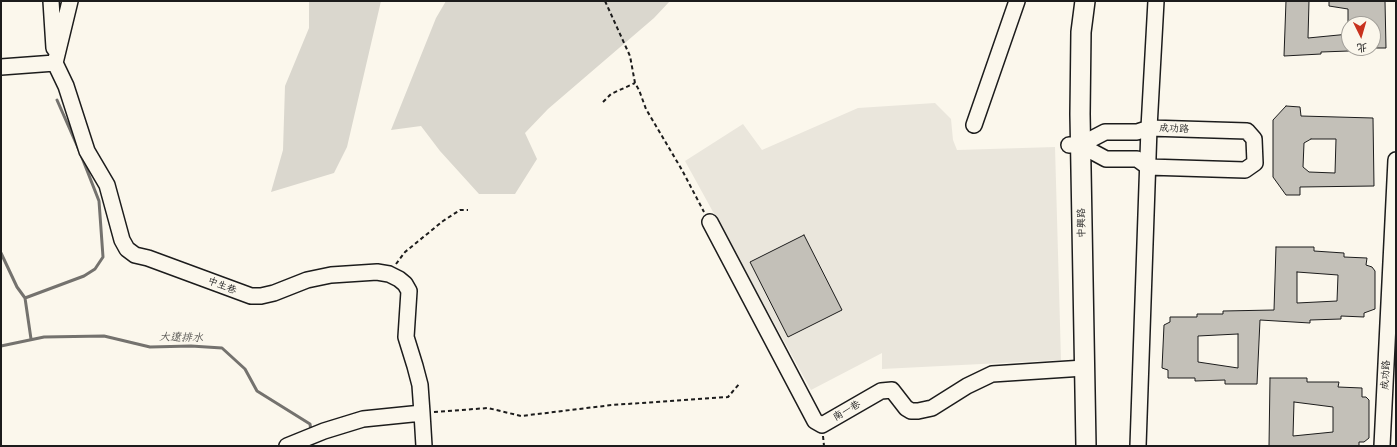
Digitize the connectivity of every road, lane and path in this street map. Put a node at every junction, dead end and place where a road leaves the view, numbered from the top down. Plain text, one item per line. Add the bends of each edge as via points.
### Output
1 (51, 1) edge
2 (70, 1) edge
3 (605, 1) edge
4 (1017, 1) edge
5 (1072, 1) edge
6 (1085, 1) edge
7 (1156, 1) edge
8 (55, 63) junction
9 (1, 67) edge
10 (635, 83) junction
11 (603, 102) dead end
12 (974, 125) dead end
13 (1149, 128) junction
14 (1074, 145) junction
15 (1396, 160) edge
16 (1148, 167) junction
17 (468, 210) dead end
18 (710, 222) joint
19 (389, 274) junction
20 (1392, 334) edge
21 (1078, 368) junction
22 (740, 383) dead end
23 (422, 413) junction
24 (292, 444) edge
25 (424, 446) edge
26 (1073, 446) edge
27 (1086, 446) edge
28 (1138, 446) edge
29 (1382, 446) edge

1 - 8 lane
2 - 8 lane
3 - 10 path via 630,56
4 - 12 lane
5 - 14 main road, 中興路 via 1068,34
6 - 14 main road, 中興路
7 - 13 lane, 成功路
8 - 9 lane
8 - 19 lane, 中生巷 via 66,86 87,151 107,185 122,240 127,249 135,255 251,296 274,293 307,280 331,276 378,272
10 - 11 path via 611,94
10 - 18 path via 646,109
13 - 14 lane, 成功路 via 1137,132 1105,132
13 - 16 lane, 成功路
13 - 16 lane, 成功路 via 1247,131 1254,139 1255,163 1245,170
14 - 16 lane, 成功路 via 1106,159 1137,159
14 - 21 main road, 中興路
15 - 20 lane, 成功路
16 - 28 lane, 成功路
17 - 19 path via 460,210 410,247
18 - 21 lane, 南一巷 via 815,421 822,424 881,391 892,390 906,408 918,411 932,408 992,374
19 - 23 lane, 中生巷 via 405,284 409,291 406,337 416,366
20 - 29 lane, 成功路
21 - 26 main road, 中興路
21 - 27 main road, 中興路
22 - 23 path via 728,397 612,405 521,416 488,408
23 - 24 lane via 363,419
23 - 25 lane, 中生巷

